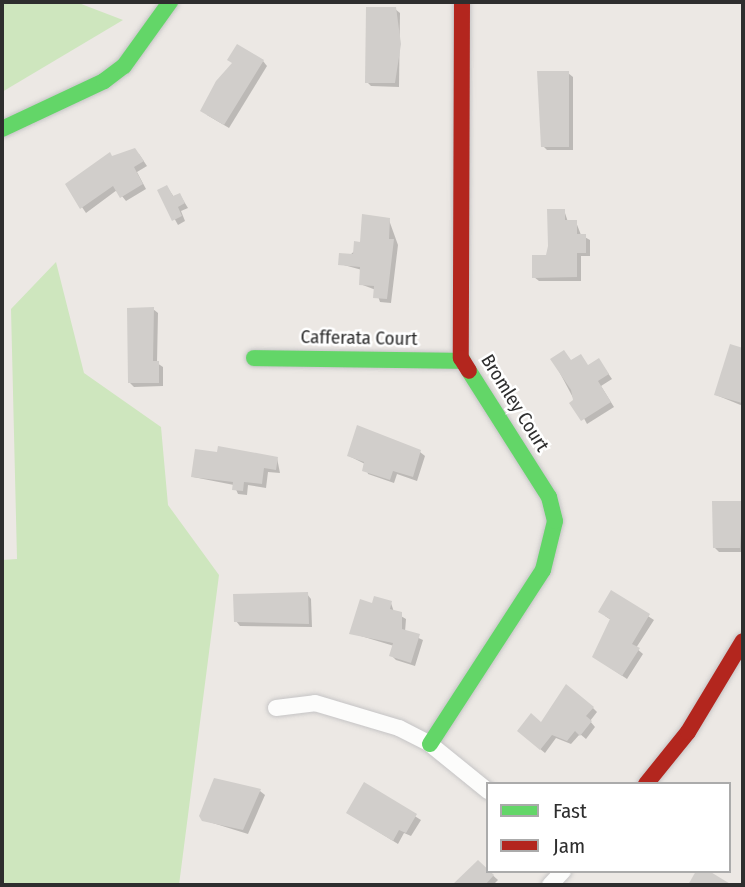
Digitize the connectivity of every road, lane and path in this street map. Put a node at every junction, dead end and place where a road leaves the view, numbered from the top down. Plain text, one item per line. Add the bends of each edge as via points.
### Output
1 (170, 2) edge
2 (462, 2) edge
3 (2, 129) edge
4 (254, 358) dead end
5 (463, 361) junction
6 (743, 641) edge
7 (276, 708) dead end
8 (430, 744) junction
9 (648, 782) edge
10 (486, 789) edge

1 - 3 street via 124,66 83,92
2 - 5 street, Bromley Court via 459,330
4 - 5 street, Cafferata Court
5 - 8 street, Bromley Court via 549,497 554,534 543,570
6 - 9 street via 688,732
7 - 8 street via 315,703 399,728
8 - 10 street

